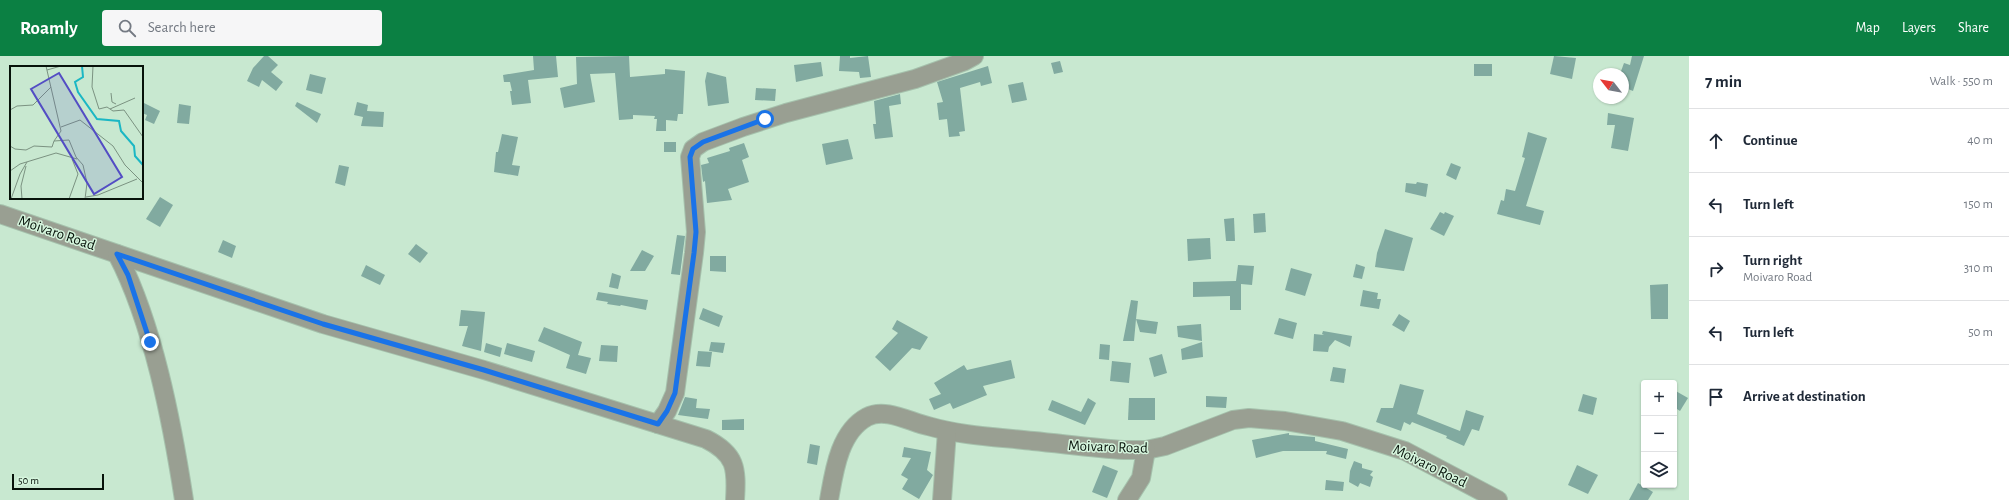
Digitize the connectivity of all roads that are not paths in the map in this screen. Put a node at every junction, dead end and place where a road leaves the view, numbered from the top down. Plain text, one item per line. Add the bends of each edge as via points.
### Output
1 (974, 56) edge
2 (0, 214) edge
3 (117, 254) junction
4 (658, 424) junction
5 (947, 431) junction
6 (1146, 450) junction
7 (184, 500) edge
8 (735, 500) edge
9 (828, 500) edge
10 (942, 500) edge
11 (1127, 500) edge
12 (1498, 500) edge

1 - 4 street via 915,79 765,119 703,142 693,149 690,157 695,220 694,253 675,393
2 - 3 street, Moivaro Road
3 - 4 street, Moivaro Road via 323,324
3 - 7 street via 128,275 150,342 166,406
4 - 8 street, Moivaro Road via 706,439 726,451 735,469
5 - 6 street, Moivaro Road via 1092,448
5 - 9 street, Moivaro Road via 890,415 878,413 868,416 858,423 841,450
5 - 10 street
6 - 11 street via 1141,478
6 - 12 street, Moivaro Road via 1165,446 1233,420 1249,418 1285,421 1342,431 1404,451

